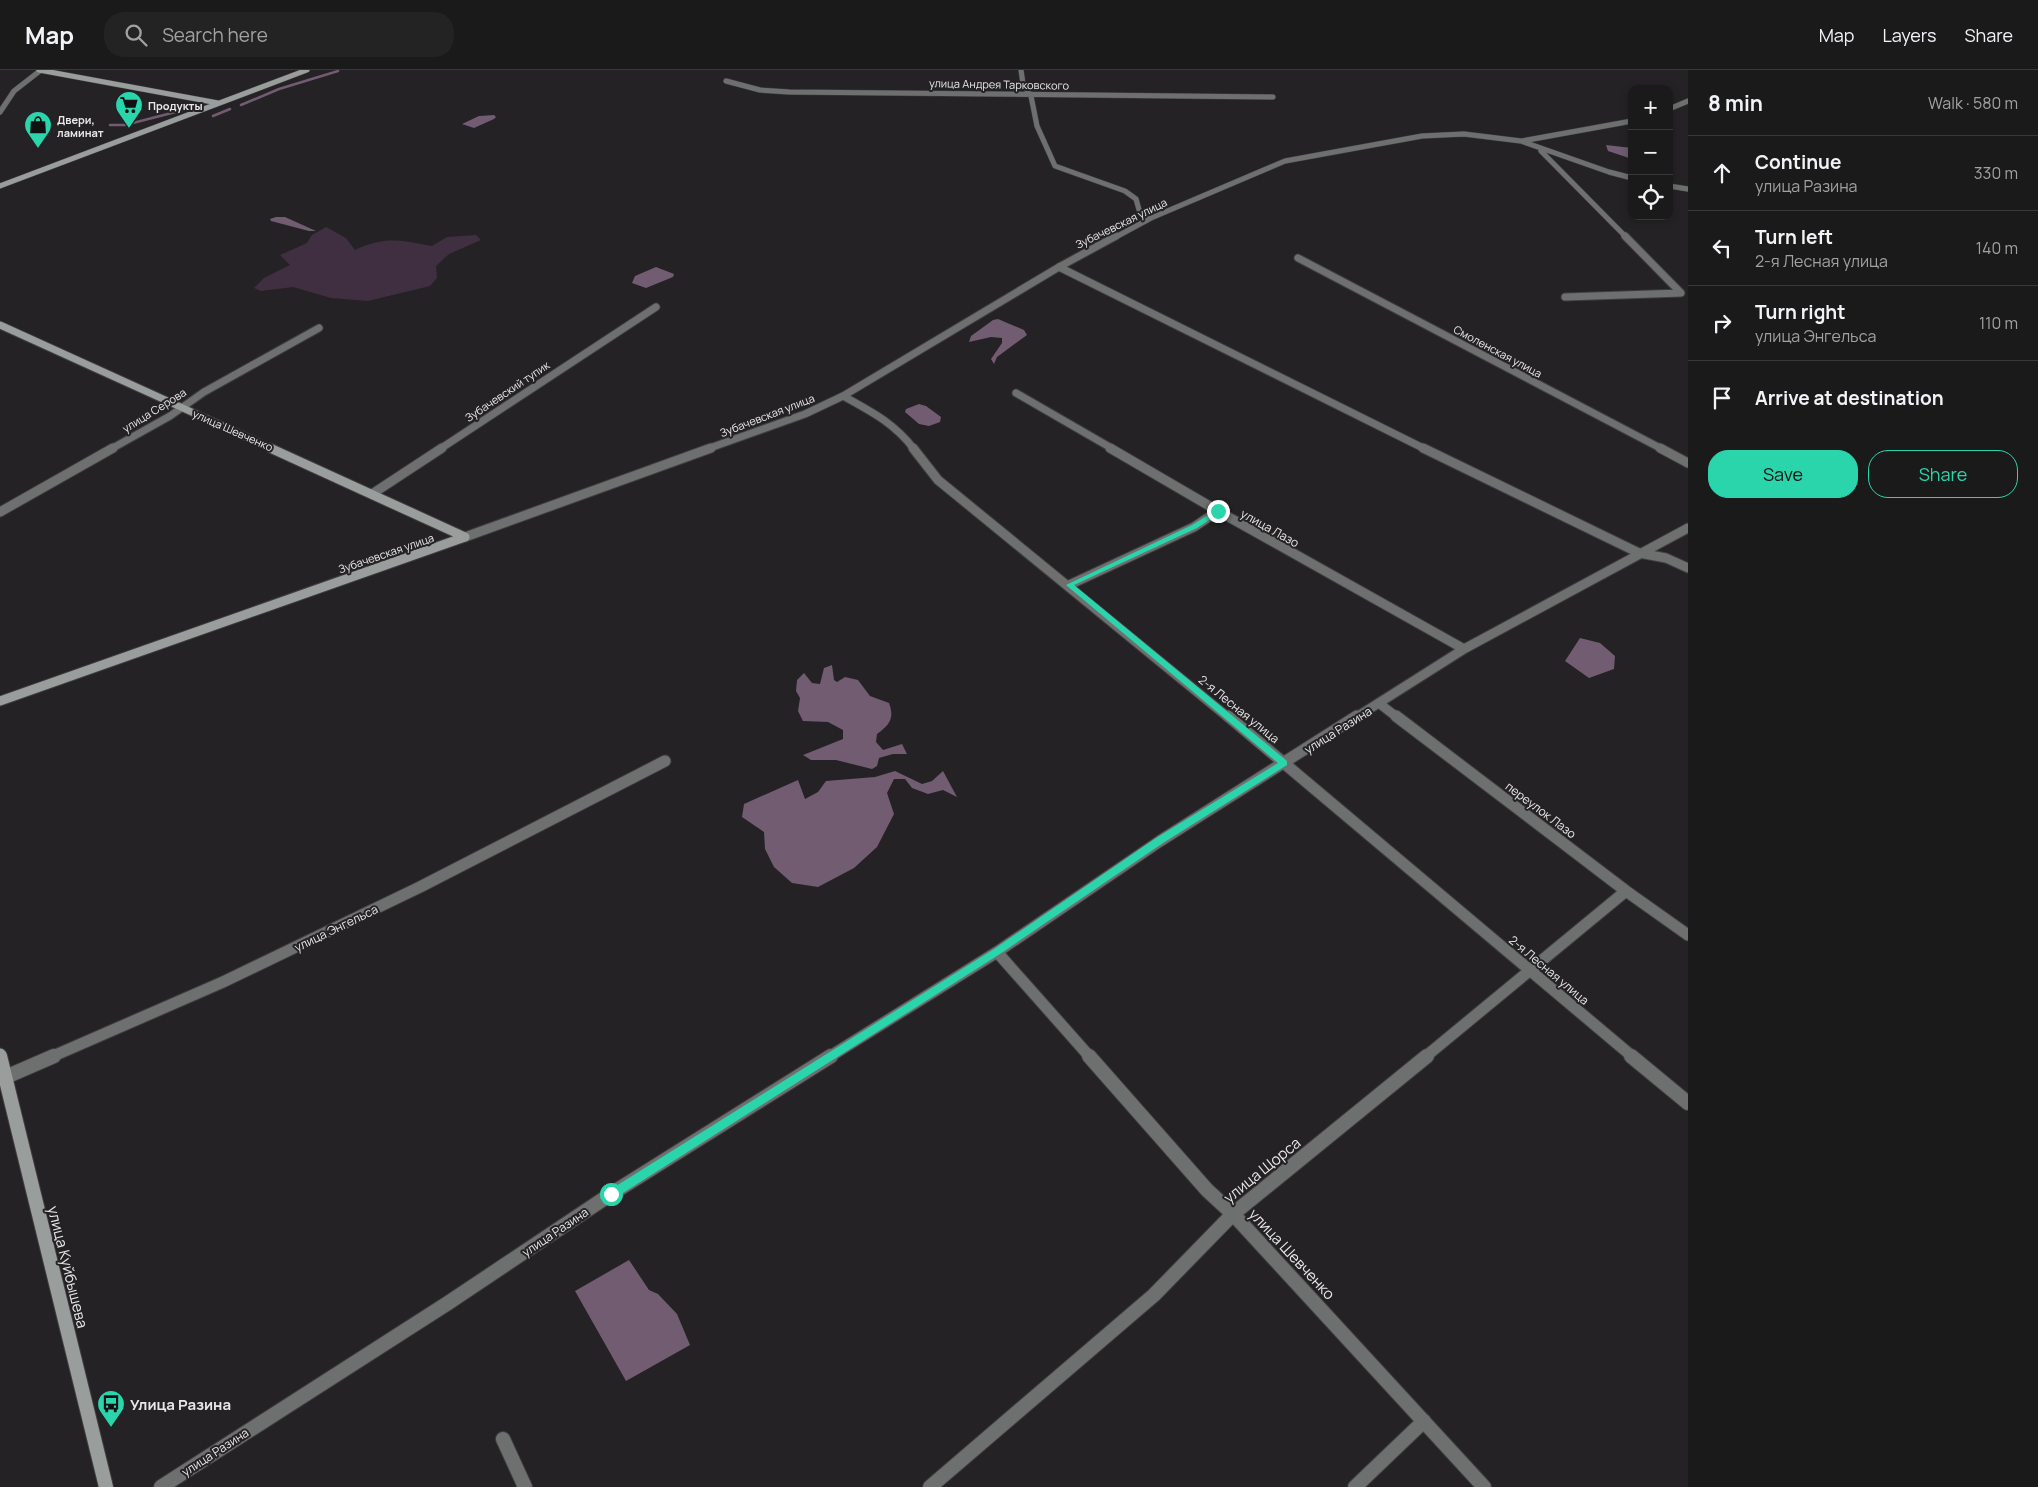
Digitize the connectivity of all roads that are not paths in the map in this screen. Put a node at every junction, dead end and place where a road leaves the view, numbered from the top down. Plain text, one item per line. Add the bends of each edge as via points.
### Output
1 (40, 70) edge
2 (307, 70) edge
3 (1021, 70) edge
4 (726, 80) dead end
5 (1031, 96) junction
6 (1273, 97) dead end
7 (1688, 101) edge
8 (219, 103) junction
9 (2, 106) edge
10 (1673, 107) edge
11 (0, 112) edge
12 (1628, 122) edge
13 (1521, 141) junction
14 (1539, 148) junction
15 (1628, 177) edge
16 (0, 186) edge
17 (1673, 187) edge
18 (1688, 190) edge
19 (1151, 218) junction
20 (1298, 258) dead end
21 (1059, 267) junction
22 (1565, 297) dead end
23 (656, 307) dead end
24 (1, 327) edge
25 (319, 328) dead end
26 (1016, 393) dead end
27 (843, 396) junction
28 (182, 407) junction
29 (1688, 463) edge
30 (372, 494) junction
31 (1218, 511) junction
32 (0, 512) edge
33 (1688, 528) edge
34 (465, 537) junction
35 (1639, 553) junction
36 (1688, 568) edge
37 (1069, 585) junction
38 (1464, 649) junction
39 (0, 701) edge
40 (1380, 704) junction
41 (665, 761) dead end
42 (1284, 763) junction
43 (1626, 891) junction
44 (1688, 935) edge
45 (997, 952) junction
46 (1530, 972) junction
47 (0, 1054) edge
48 (2, 1078) edge
49 (1688, 1103) edge
50 (1233, 1214) junction
51 (1424, 1421) junction
52 (503, 1439) dead end
53 (106, 1487) edge
54 (160, 1487) edge
55 (525, 1487) edge
56 (930, 1487) edge
57 (1355, 1487) edge
58 (1484, 1487) edge

1 - 8 street
1 - 9 street via 14,91
2 - 8 street
3 - 5 street via 1023,84
4 - 5 street, улица Андрея Тарковского via 760,90 789,92
5 - 6 street, улица Андрея Тарковского
5 - 19 street via 1037,126 1055,166 1125,191 1136,199 1140,213
7 - 10 street
8 - 16 street
9 - 11 street
12 - 13 street
13 - 14 street
13 - 19 street, Зубачевская улица via 1464,134 1435,135 1285,161
14 - 15 street
14 - 22 street via 1681,293
17 - 18 street
19 - 21 street, Зубачевская улица
20 - 29 street, Смоленская улица
21 - 27 street, Зубачевская улица
21 - 35 street
23 - 30 street, Зубачевский тупик
24 - 28 street, улица Шевченко
25 - 28 street, улица Серова
26 - 31 street, улица Лазо
27 - 34 street, Зубачевская улица via 805,414
27 - 37 street, 2-я Лесная улица via 885,419 904,436 938,480
28 - 30 street, улица Шевченко
28 - 32 street, улица Серова
30 - 34 street, улица Шевченко
31 - 37 street via 1194,526
31 - 38 street, улица Лазо
33 - 35 street, улица Разина
34 - 39 street, Зубачевская улица
35 - 36 street via 1666,558
35 - 38 street, улица Разина
37 - 42 street, 2-я Лесная улица
38 - 40 street, улица Разина
40 - 42 street, улица Разина
40 - 43 street, переулок Лазо
41 - 48 street, улица Энгельса via 420,887 223,982
42 - 45 street, улица Разина via 1160,841
42 - 46 street, 2-я Лесная улица
43 - 44 street, переулок Лазо
43 - 46 street, улица Щорса
45 - 50 street, улица Шевченко via 1208,1190
45 - 54 street, улица Разина via 620,1189
46 - 49 street, 2-я Лесная улица
46 - 50 street, улица Щорса
47 - 48 street, улица Куйбышева
48 - 53 street, улица Куйбышева
50 - 51 street, улица Шевченко
50 - 56 street, улица Щорса via 1154,1295
51 - 57 street
51 - 58 street, улица Шевченко
52 - 55 street

